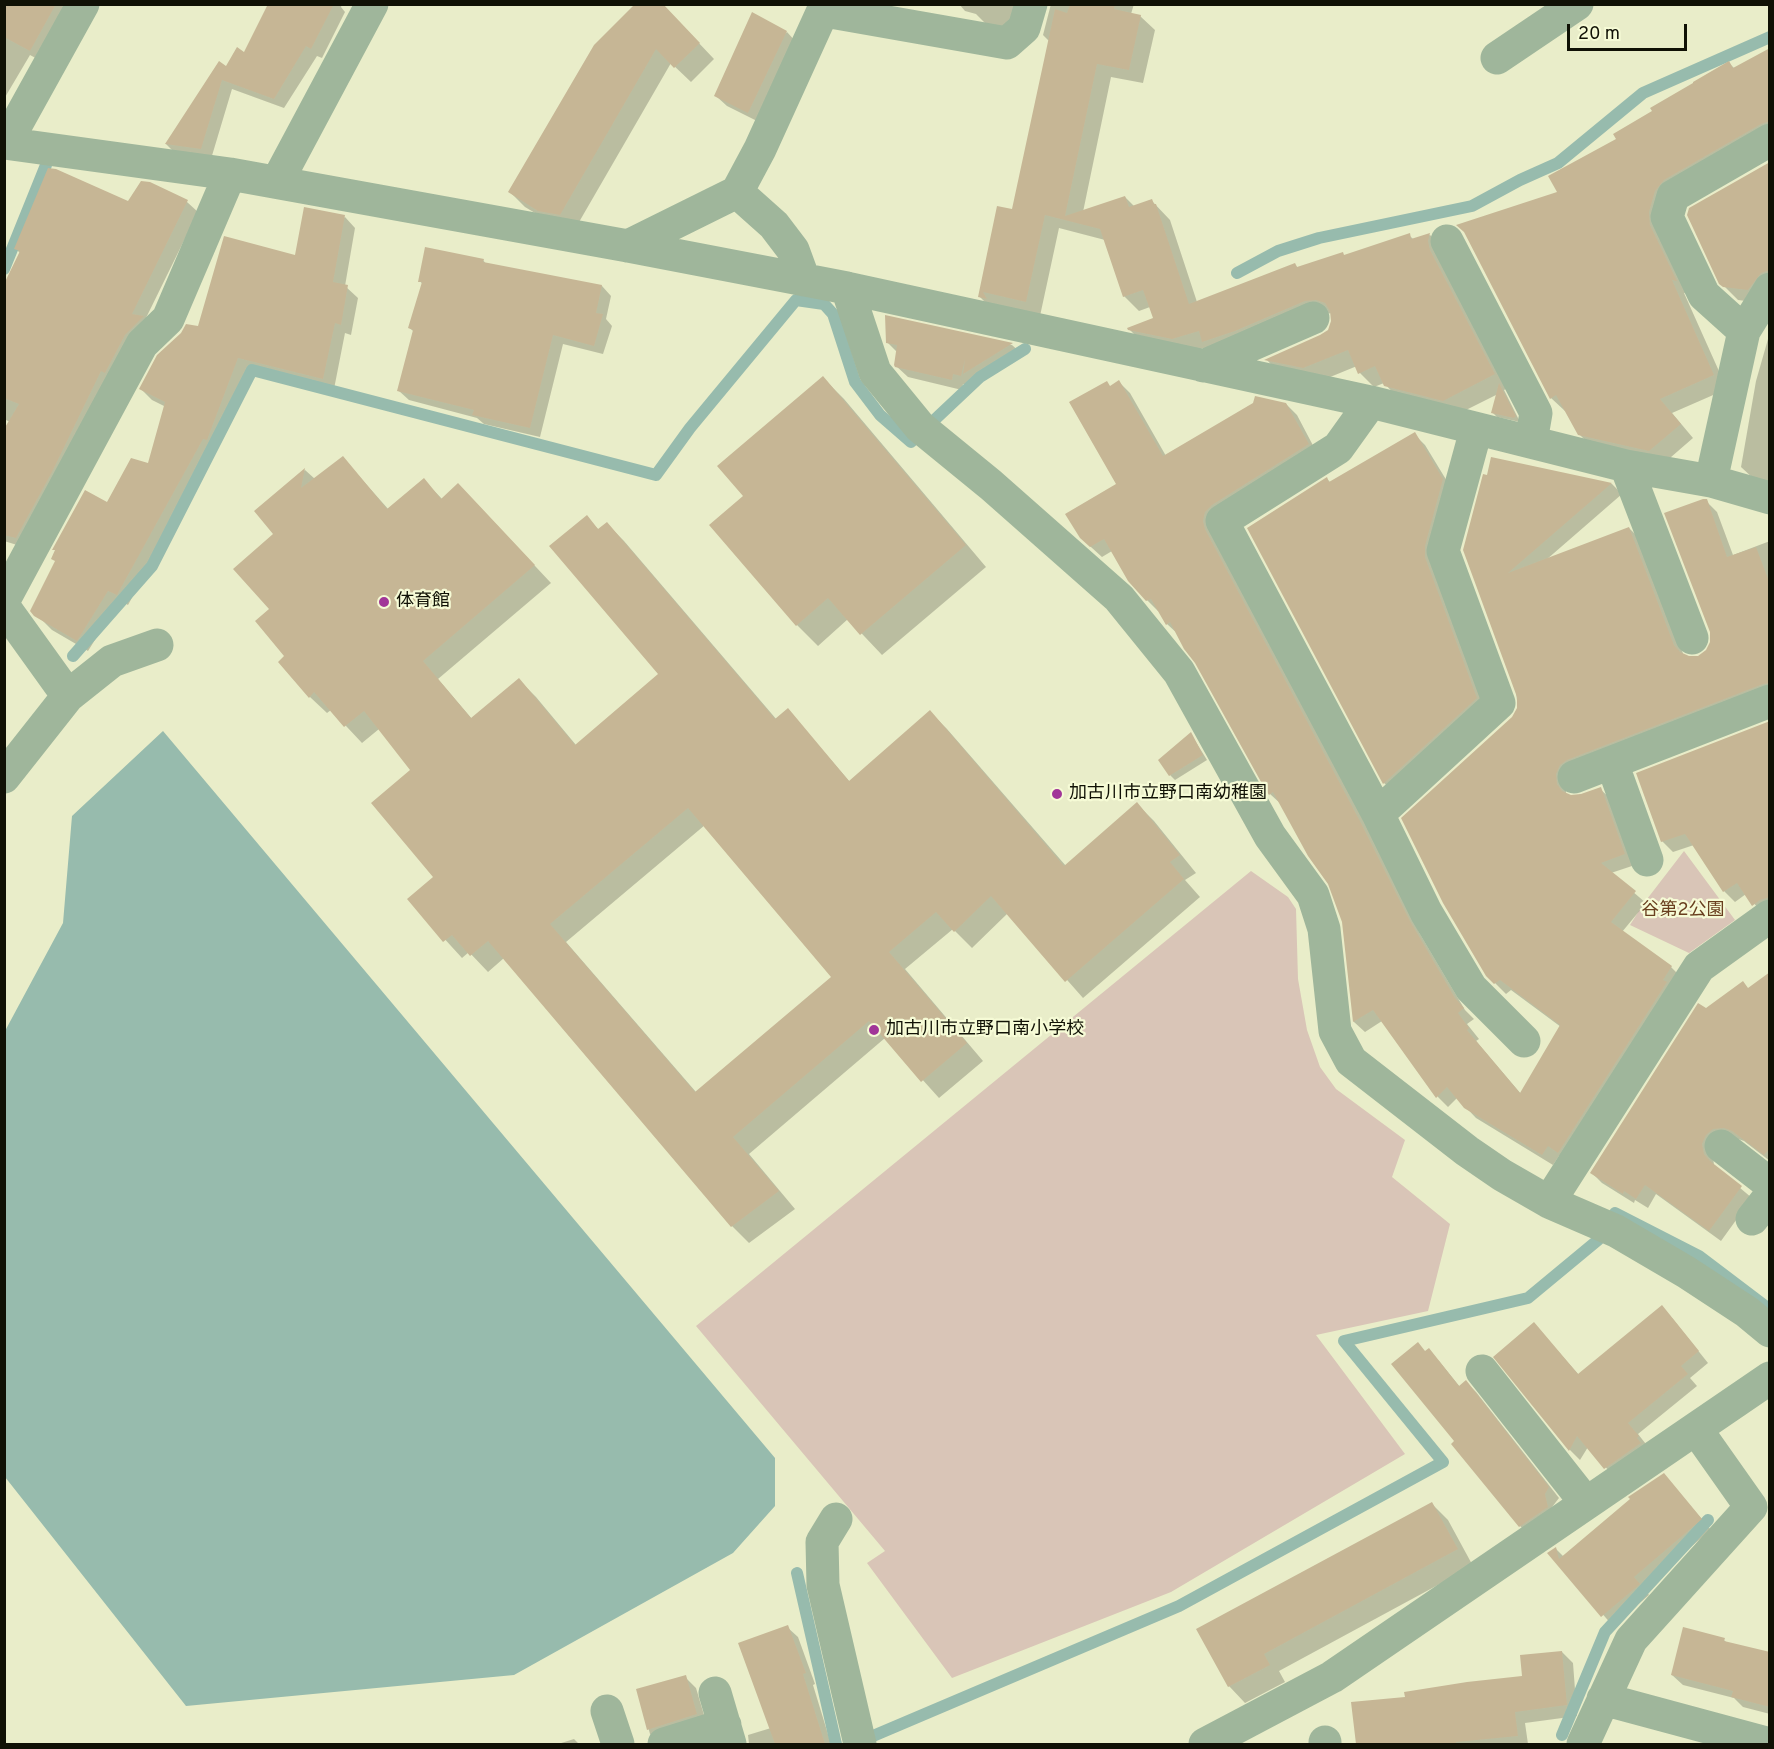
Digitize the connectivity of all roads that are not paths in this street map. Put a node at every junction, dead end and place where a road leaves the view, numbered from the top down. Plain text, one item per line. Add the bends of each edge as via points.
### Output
1 (82, 4) edge
2 (372, 4) edge
3 (1031, 4) edge
4 (1577, 4) edge
5 (826, 8) edge
6 (1497, 58) dead end
7 (1770, 140) edge
8 (5, 143) edge
9 (230, 174) junction
10 (277, 182) junction
11 (737, 192) junction
12 (1448, 241) dead end
13 (628, 246) junction
14 (804, 280) junction
15 (847, 288) junction
16 (1770, 290) edge
17 (1312, 318) dead end
18 (1744, 331) junction
19 (1203, 366) junction
20 (1371, 402) junction
21 (1476, 430) junction
22 (1531, 442) junction
23 (1626, 466) junction
24 (1711, 481) junction
25 (1770, 498) edge
26 (4, 600) edge
27 (4, 607) edge
28 (1692, 638) dead end
29 (156, 645) dead end
30 (69, 696) junction
31 (1770, 701) edge
32 (1612, 763) junction
33 (4, 777) edge
34 (1574, 777) dead end
35 (1378, 814) junction
36 (1647, 860) dead end
37 (1770, 916) edge
38 (1524, 1041) dead end
39 (1721, 1146) dead end
40 (1770, 1184) edge
41 (1549, 1202) junction
42 (1770, 1331) edge
43 (1482, 1371) dead end
44 (1770, 1378) edge
45 (1696, 1429) junction
46 (1586, 1503) junction
47 (1760, 1511) edge
48 (836, 1519) dead end
49 (715, 1693) dead end
50 (1604, 1699) junction
51 (607, 1711) dead end
52 (728, 1735) edge
53 (618, 1744) edge
54 (664, 1744) edge
55 (860, 1744) edge
56 (1205, 1744) edge
57 (1583, 1744) edge
58 (1770, 1744) edge

1 - 8 street
2 - 10 street
3 - 5 street via 1024,28 1007,43
4 - 6 street
5 - 11 street
7 - 18 street via 1673,196 1667,217 1704,295
8 - 9 street
9 - 10 street
9 - 26 street via 168,319 141,344
10 - 13 street
11 - 13 street
11 - 14 street via 774,225 793,250
12 - 22 street via 1536,413
13 - 14 street
14 - 15 street
15 - 19 street
15 - 41 street via 874,372 928,434 1119,598 1179,672 1270,836 1312,895 1324,929 1335,1031 1351,1061 1467,1151
16 - 18 street
17 - 19 street
18 - 24 street
19 - 20 street
20 - 21 street
20 - 35 street via 1338,448 1222,521
21 - 22 street
21 - 35 street via 1443,551 1499,703
22 - 23 street
23 - 24 street
23 - 28 street
24 - 25 street
27 - 30 street
29 - 30 street via 112,661
30 - 33 street
31 - 32 street
32 - 34 street
32 - 36 street
35 - 38 street via 1426,912 1471,988
37 - 41 street via 1699,967
39 - 40 street
41 - 42 street via 1616,1232 1686,1272
43 - 46 street
44 - 45 street
45 - 46 street
45 - 47 street
46 - 56 street via 1332,1677
47 - 50 street via 1631,1640
48 - 55 street via 822,1542 823,1585
49 - 52 street
50 - 57 street
50 - 58 street
51 - 53 street
52 - 54 street

